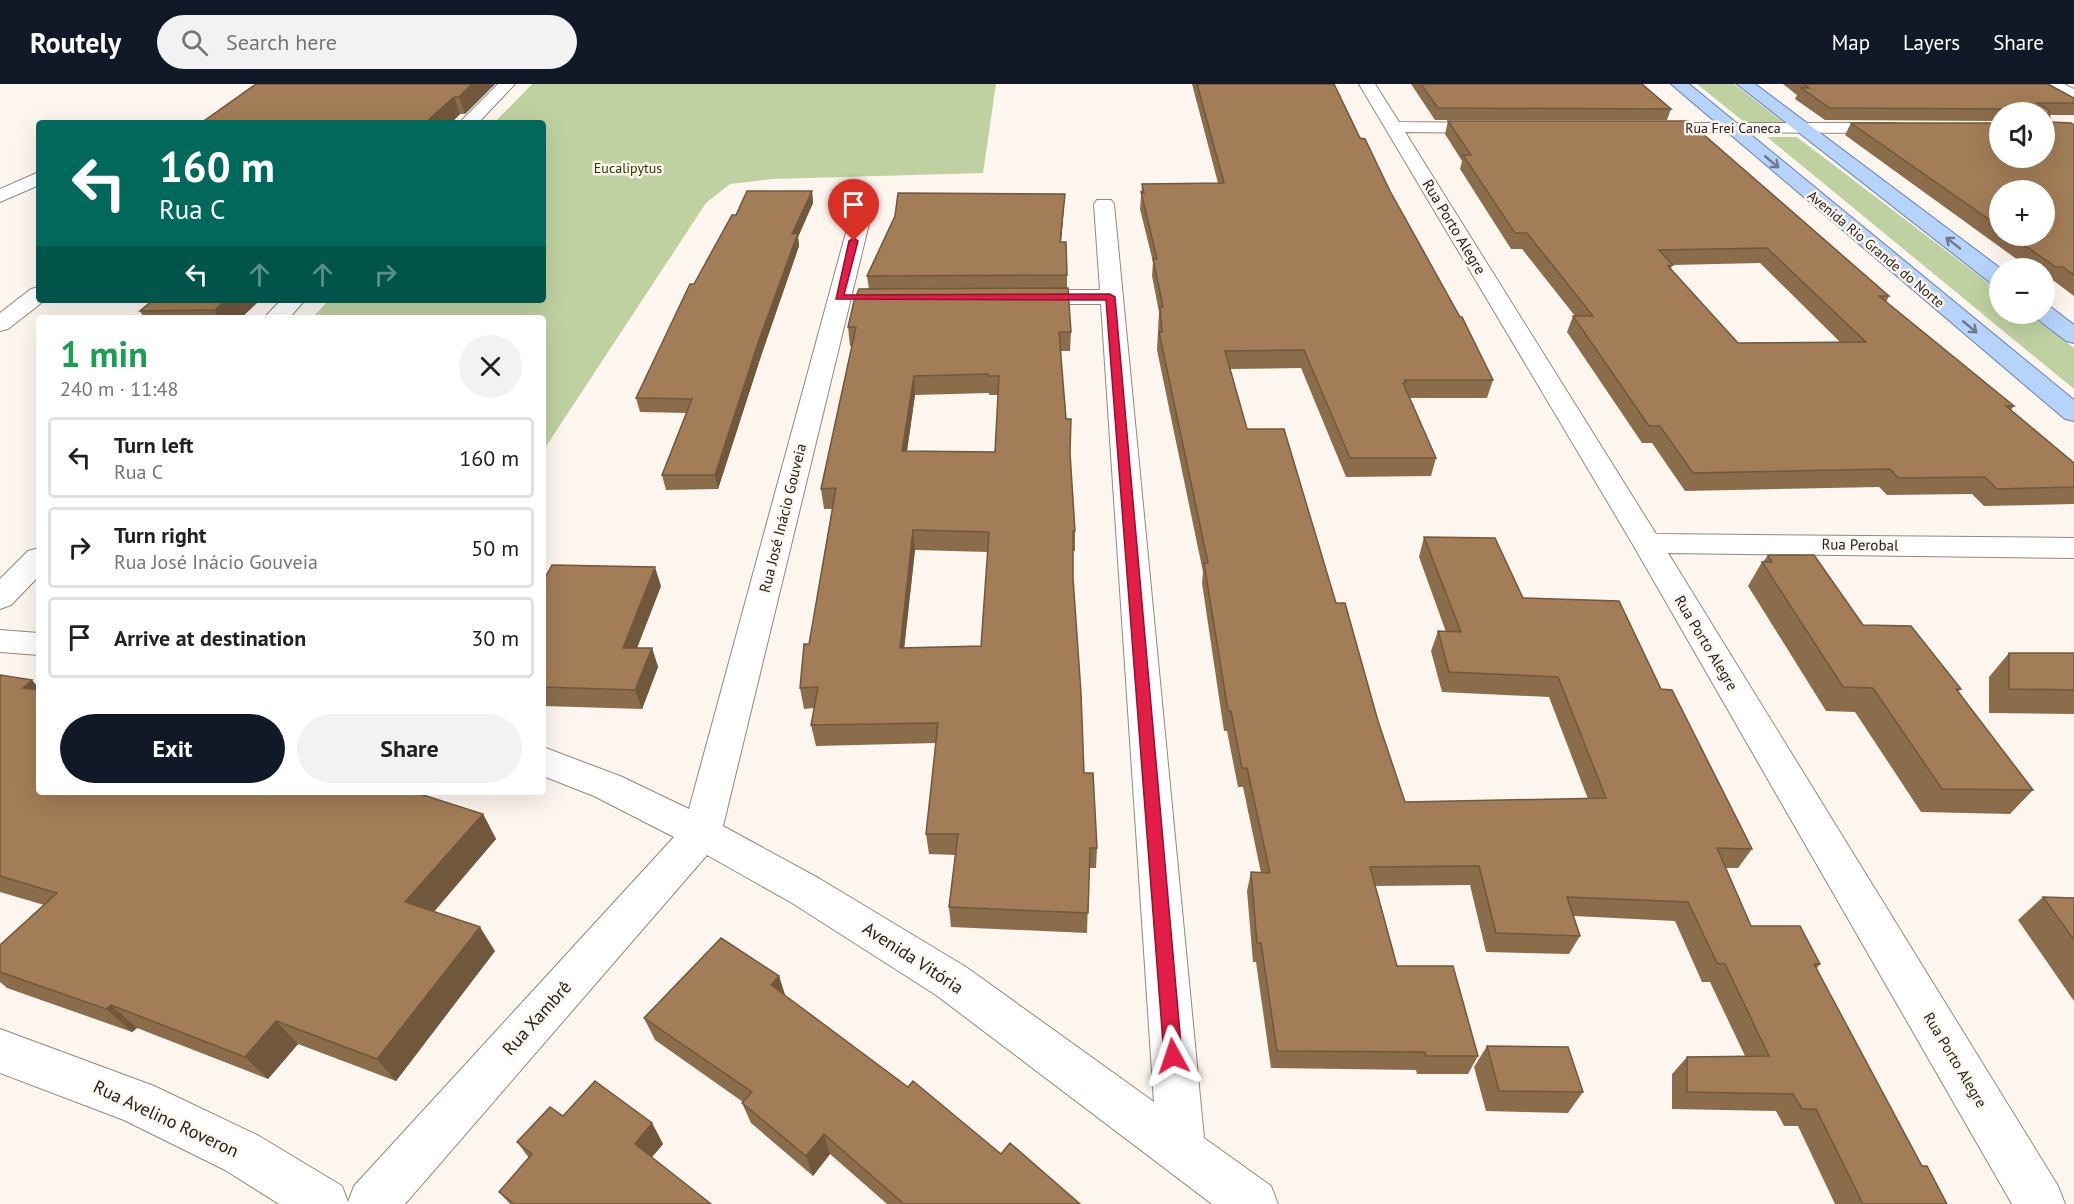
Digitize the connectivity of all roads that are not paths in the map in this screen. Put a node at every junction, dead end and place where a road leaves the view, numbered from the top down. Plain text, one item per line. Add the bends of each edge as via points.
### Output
1 (507, 84) edge
2 (1367, 84) edge
3 (1679, 84) edge
4 (1745, 84) edge
5 (2052, 84) edge
6 (2074, 96) edge
7 (471, 120) edge
8 (1394, 127) junction
9 (1510, 128) edge
10 (1638, 128) edge
11 (1731, 128) junction
12 (1803, 128) junction
13 (1907, 128) edge
14 (36, 179) edge
15 (0, 196) edge
16 (864, 203) dead end
17 (1104, 204) dead end
18 (1989, 271) edge
19 (36, 296) edge
20 (1004, 297) edge
21 (1110, 297) junction
22 (291, 303) edge
23 (279, 315) edge
24 (2055, 321) edge
25 (0, 324) edge
26 (2074, 336) edge
27 (2074, 413) edge
28 (1647, 543) junction
29 (2074, 548) edge
30 (36, 561) edge
31 (0, 598) edge
32 (0, 641) edge
33 (36, 644) edge
34 (546, 762) edge
35 (702, 833) junction
36 (0, 1051) edge
37 (1181, 1150) junction
38 (324, 1204) edge
39 (372, 1204) edge
40 (1253, 1204) edge
41 (2040, 1204) edge

1 - 7 street
2 - 8 street, Rua Porto Alegre
3 - 11 main road, Avenida Rio Grande do Norte
4 - 12 main road
5 - 6 street
8 - 9 street
8 - 28 street, Rua Porto Alegre
10 - 11 street, Rua Frei Caneca
11 - 12 street, Rua Frei Caneca
11 -> 27 main road, Avenida Rio Grande do Norte
12 - 13 street, Rua Frei Caneca
18 -> 12 main road
14 - 15 street
16 - 35 street, Rua José Inácio Gouveia via 851,297
17 - 21 street
19 - 25 street
20 - 21 street
21 - 37 street
22 - 23 street
24 - 26 main road
28 - 29 street, Rua Perobal
28 - 41 street, Rua Porto Alegre
30 - 31 street
32 - 33 street
34 - 35 street, Avenida Vitória via 607,786
35 - 37 street, Avenida Vitória via 806,891 951,981
35 - 39 street, Rua Xambrê
36 - 38 street, Rua Avelino Roveron via 137,1102 242,1154
37 - 40 street, Avenida Vitória

